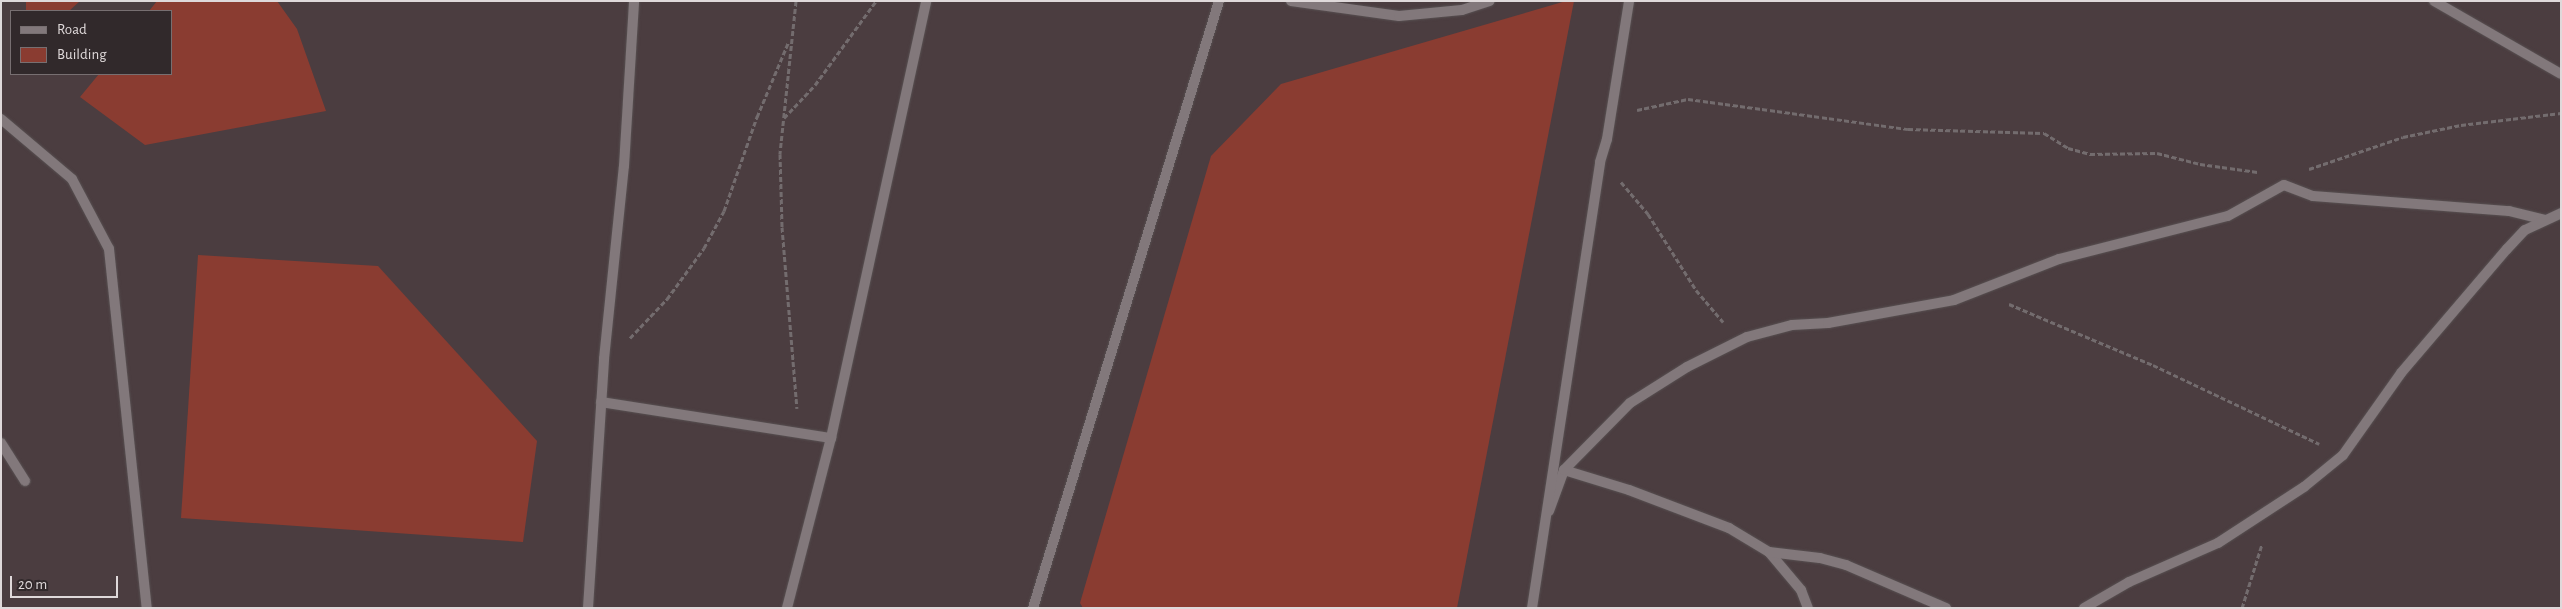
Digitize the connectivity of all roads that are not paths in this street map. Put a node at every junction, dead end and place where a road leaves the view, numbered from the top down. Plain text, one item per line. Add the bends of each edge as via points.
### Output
1 (634, 1) edge
2 (926, 1) edge
3 (1219, 1) edge
4 (1291, 1) edge
5 (1490, 1) edge
6 (1629, 1) edge
7 (2434, 1) edge
8 (2561, 74) edge
9 (1, 119) edge
10 (2561, 213) edge
11 (2545, 220) junction
12 (601, 402) junction
13 (831, 438) junction
14 (1, 444) edge
15 (1564, 470) junction
16 (25, 481) dead end
17 (1547, 516) junction
18 (1769, 552) junction
19 (147, 608) edge
20 (588, 608) edge
21 (786, 608) edge
22 (1033, 608) edge
23 (1532, 608) edge
24 (1808, 608) edge
25 (1946, 608) edge
26 (2084, 608) edge

1 - 12 street via 624,166
2 - 13 street
3 - 22 street
4 - 5 street via 1399,16 1462,10
6 - 17 street
7 - 8 street
9 - 19 street via 72,180 109,249
10 - 11 street
11 - 15 street via 2509,211 2313,196 2282,183 2228,216 2059,259 1954,300 1828,323 1792,325 1742,339 1650,388 1601,430
11 - 26 street via 2526,230 2483,276 2401,373 2343,454 2276,506 2218,543 2129,582
12 - 13 street
12 - 20 street
13 - 21 street
14 - 16 street
15 - 17 street
15 - 18 street via 1629,490 1729,528
17 - 23 street
18 - 24 street via 1801,590
18 - 25 street via 1820,558 1846,565

